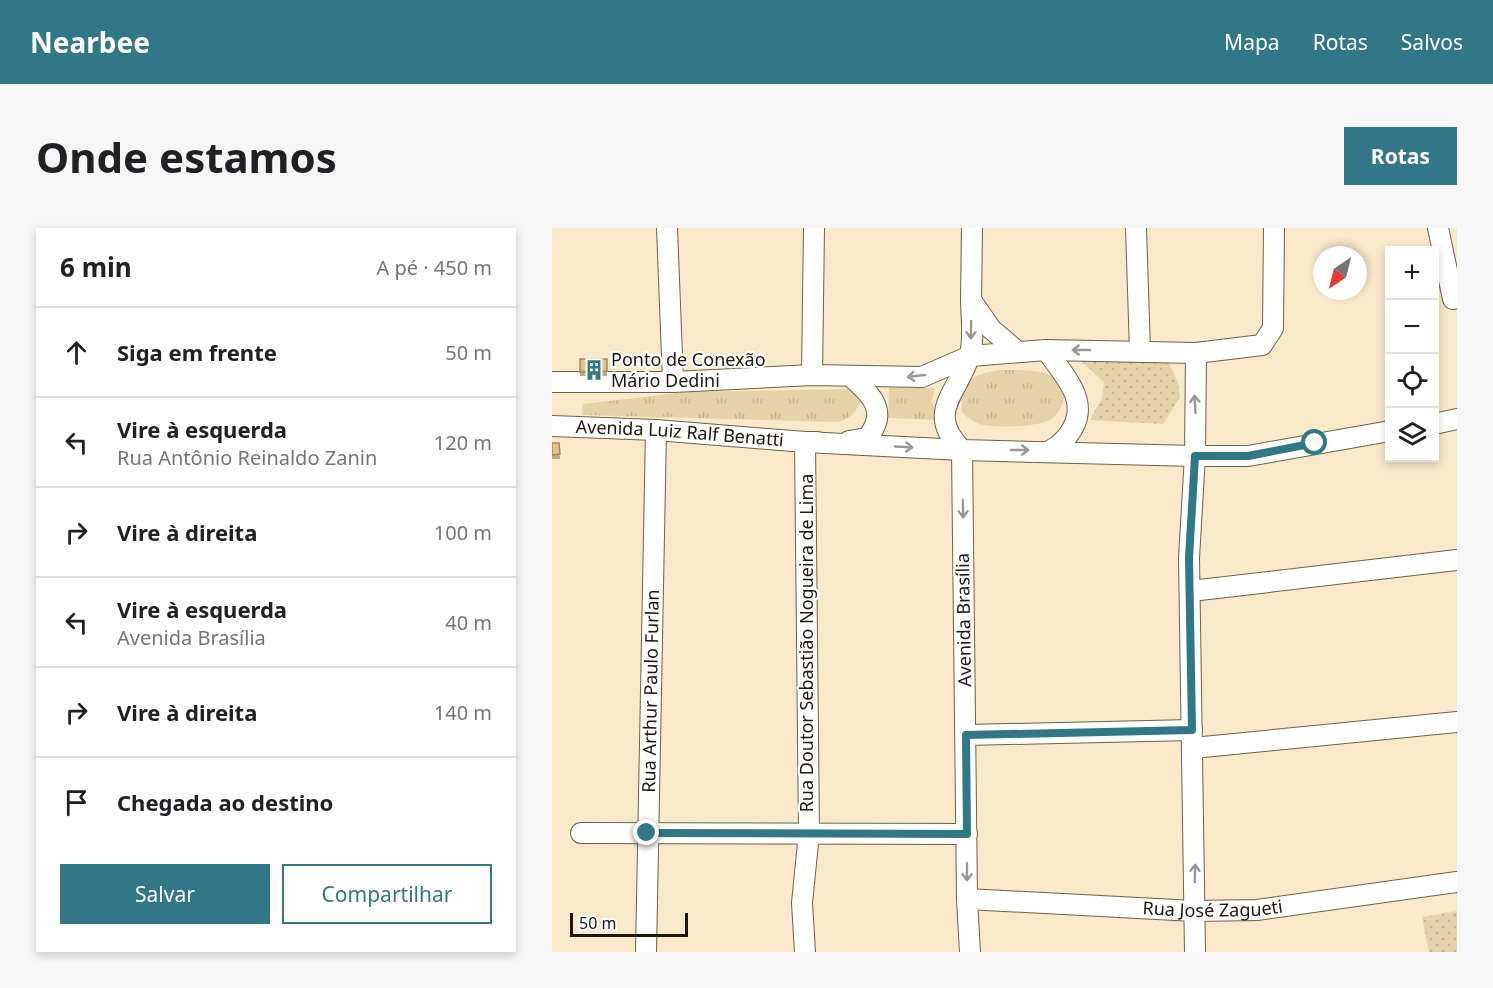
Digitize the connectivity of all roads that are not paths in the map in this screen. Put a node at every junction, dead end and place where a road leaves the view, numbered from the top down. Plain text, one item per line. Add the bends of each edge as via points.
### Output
1 (667, 228) edge
2 (814, 228) edge
3 (972, 228) edge
4 (1136, 228) edge
5 (1274, 228) edge
6 (1438, 228) edge
7 (1453, 299) dead end
8 (972, 300) junction
9 (1046, 350) junction
10 (1140, 351) junction
11 (1018, 352) junction
12 (1196, 353) junction
13 (970, 356) junction
14 (812, 375) junction
15 (851, 377) junction
16 (552, 382) edge
17 (673, 382) junction
18 (1457, 419) edge
19 (1439, 423) edge
20 (552, 426) edge
21 (602, 428) junction
22 (656, 430) junction
23 (1385, 432) edge
24 (552, 440) edge
25 (805, 442) junction
26 (962, 450) junction
27 (1051, 450) junction
28 (1195, 456) junction
29 (1457, 560) edge
30 (1191, 591) junction
31 (1457, 722) edge
32 (966, 735) junction
33 (1192, 739) junction
34 (581, 833) dead end
35 (647, 833) junction
36 (808, 833) junction
37 (967, 834) junction
38 (1457, 882) edge
39 (966, 899) junction
40 (1194, 911) junction
41 (646, 952) edge
42 (806, 952) edge
43 (970, 952) edge
44 (1195, 952) edge

1 - 17 street
2 - 14 street
3 - 8 street
4 - 10 street
5 - 12 street via 1273,328 1262,345
6 - 7 street
8 - 11 street via 991,329
8 -> 13 street
10 -> 9 street
9 - 11 street
9 - 27 street via 1078,401 1075,424 1058,447
10 - 12 street
11 - 13 street
28 -> 12 street
13 -> 15 street via 922,377
13 - 26 street via 943,409 947,431
14 - 15 street
14 - 17 street
15 - 25 street, Avenida Luiz Ralf Benatti via 870,393 879,415 874,430 858,441
16 - 17 street
18 - 19 street
20 - 21 street, Avenida Luiz Ralf Benatti
21 - 22 street, Avenida Luiz Ralf Benatti
21 - 24 street
22 - 25 street, Avenida Luiz Ralf Benatti
22 - 35 street, Rua Arthur Paulo Furlan
23 - 28 street via 1248,456
25 -> 26 street, Avenida Luiz Ralf Benatti
25 - 36 street, Rua Doutor Sebastião Nogueira de Lima
26 -> 27 street
26 -> 32 street, Avenida Brasília
27 - 28 street
28 - 30 street
29 - 30 street
30 - 33 street
31 - 33 street
32 - 33 street
32 - 37 street, Avenida Brasília
40 -> 33 street
34 - 35 street
35 - 36 street
35 - 41 street, Rua Arthur Paulo Furlan
36 - 37 street
36 - 42 street, Rua Doutor Sebastião Nogueira de Lima via 802,903
37 -> 39 street, Avenida Brasília
38 - 40 street, Rua José Zagueti via 1257,910
39 - 40 street, Rua José Zagueti
39 - 43 street, Avenida Brasília
40 - 44 street

